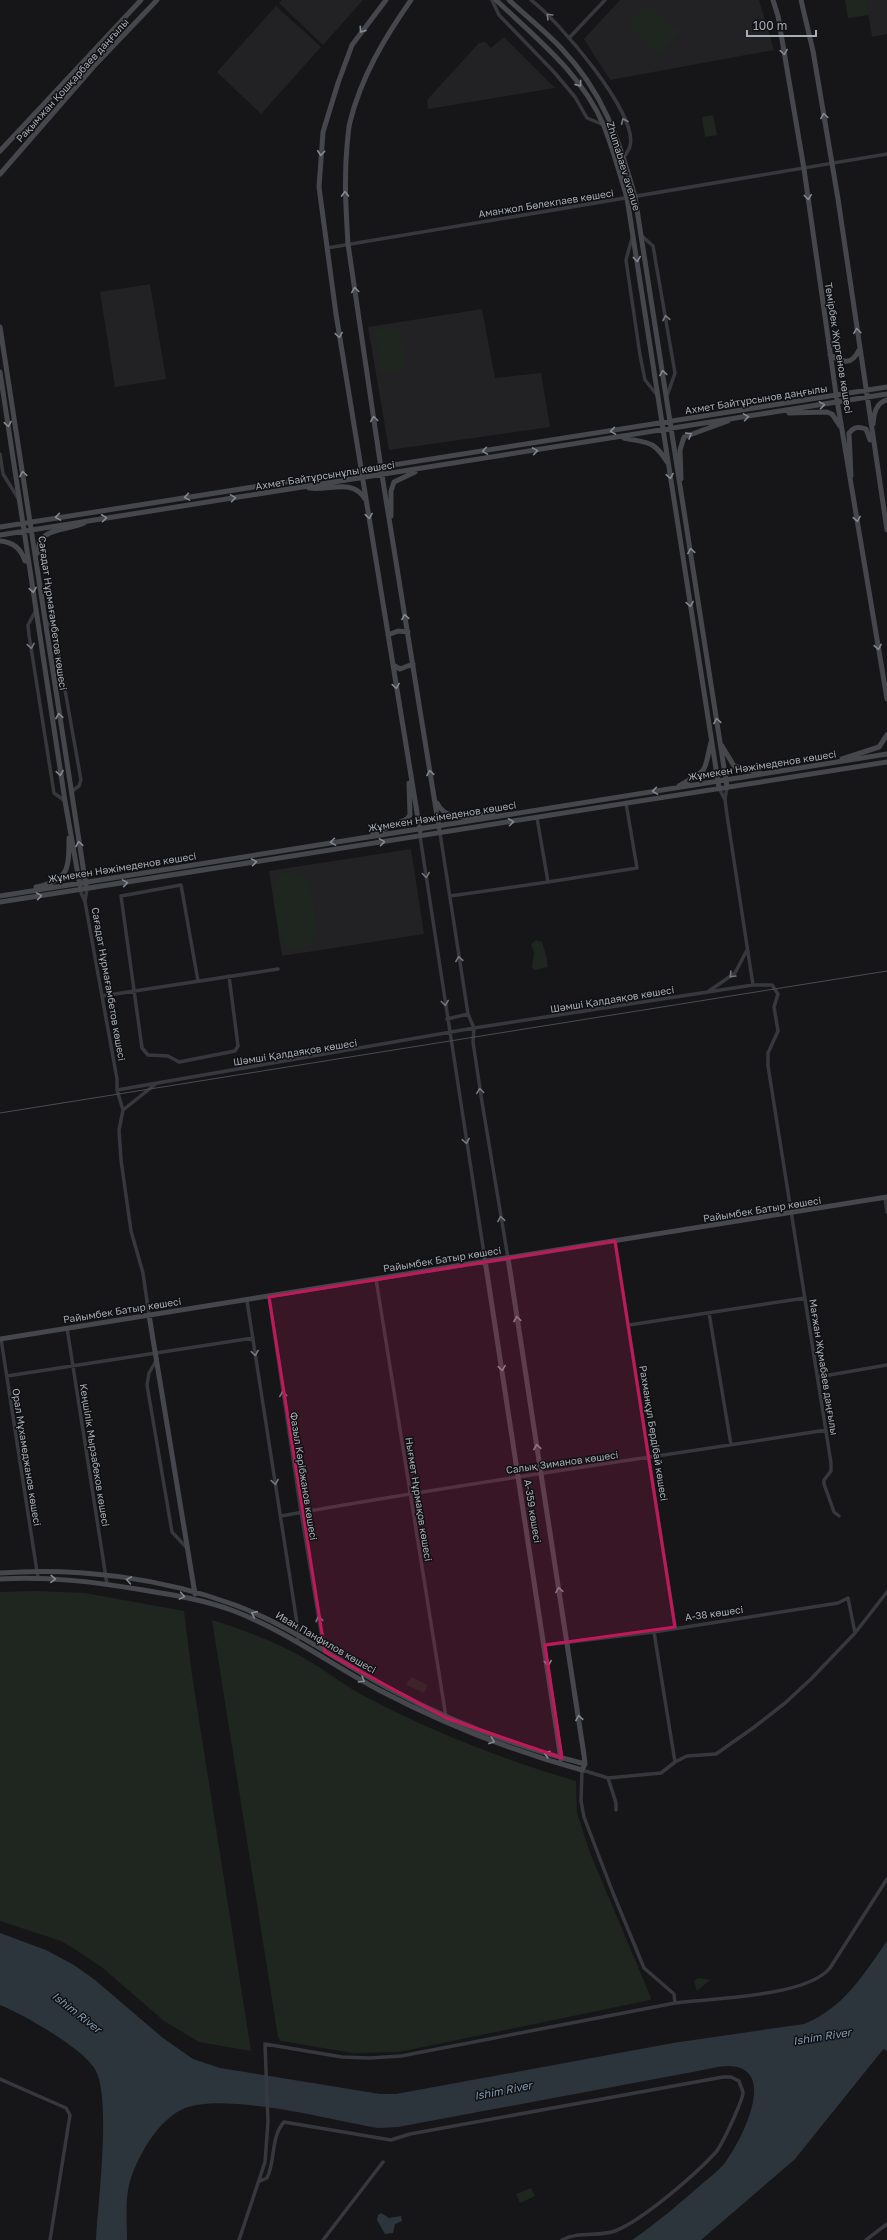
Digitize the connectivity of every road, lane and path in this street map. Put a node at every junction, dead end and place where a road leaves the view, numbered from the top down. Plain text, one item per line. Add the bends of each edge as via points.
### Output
1 (141, 0) edge
2 (157, 0) edge
3 (386, 0) edge
4 (412, 0) edge
5 (492, 0) edge
6 (496, 0) edge
7 (509, 0) edge
8 (531, 0) edge
9 (604, 0) edge
10 (773, 0) edge
11 (801, 0) edge
12 (570, 37) junction
13 (604, 126) junction
14 (0, 151) edge
15 (887, 154) edge
16 (624, 157) junction
17 (831, 164) junction
18 (804, 169) junction
19 (0, 174) edge
20 (635, 197) junction
21 (627, 198) junction
22 (634, 233) junction
23 (641, 236) junction
24 (348, 244) junction
25 (326, 248) junction
26 (0, 327) edge
27 (860, 349) junction
28 (830, 355) junction
29 (0, 372) edge
30 (887, 387) edge
31 (866, 390) junction
32 (836, 394) junction
33 (887, 394) edge
34 (658, 395) junction
35 (666, 397) junction
36 (867, 398) junction
37 (887, 400) edge
38 (838, 403) junction
39 (778, 412) junction
40 (731, 419) junction
41 (670, 422) junction
42 (662, 424) junction
43 (652, 425) joint
44 (842, 428) junction
45 (672, 429) junction
46 (663, 431) junction
47 (872, 431) junction
48 (652, 432) joint
49 (622, 437) junction
50 (0, 454) edge
51 (668, 464) junction
52 (382, 467) junction
53 (427, 468) junction
54 (362, 470) junction
55 (1, 474) edge
56 (382, 475) junction
57 (363, 478) junction
58 (879, 479) junction
59 (850, 481) junction
60 (680, 484) junction
61 (304, 487) junction
62 (19, 500) junction
63 (366, 502) junction
64 (91, 520) junction
65 (390, 520) junction
66 (31, 522) junction
67 (22, 523) junction
68 (0, 527) edge
69 (23, 530) junction
70 (32, 530) junction
71 (887, 530) edge
72 (0, 535) edge
73 (0, 541) edge
74 (30, 576) junction
75 (41, 588) junction
76 (36, 609) junction
77 (45, 621) junction
78 (408, 632) junction
79 (388, 635) junction
80 (413, 664) junction
81 (393, 665) junction
82 (887, 699) edge
83 (887, 735) edge
84 (712, 739) junction
85 (721, 744) junction
86 (887, 754) edge
87 (836, 762) junction
88 (887, 762) edge
89 (410, 774) junction
90 (762, 774) junction
91 (726, 780) junction
92 (718, 781) junction
93 (727, 787) junction
94 (676, 788) junction
95 (719, 788) junction
96 (71, 792) junction
97 (434, 798) junction
98 (725, 800) junction
99 (65, 801) junction
100 (626, 803) junction
101 (67, 813) junction
102 (500, 816) junction
103 (537, 818) junction
104 (439, 826) junction
105 (419, 829) junction
106 (440, 833) junction
107 (420, 836) junction
108 (364, 837) junction
109 (548, 882) junction
110 (83, 883) junction
111 (87, 889) junction
112 (80, 890) junction
113 (16, 894) junction
114 (0, 896) edge
115 (450, 896) junction
116 (0, 902) edge
117 (85, 902) junction
118 (748, 949) junction
119 (278, 969) dead end
120 (229, 976) junction
121 (198, 981) junction
122 (753, 986) junction
123 (134, 991) junction
124 (707, 993) junction
125 (102, 996) junction
126 (468, 1014) junction
127 (447, 1019) junction
128 (474, 1028) junction
129 (449, 1034) junction
130 (158, 1083) junction
131 (117, 1090) junction
132 (123, 1110) junction
133 (886, 1198) edge
134 (887, 1212) edge
135 (790, 1214) junction
136 (615, 1240) junction
137 (508, 1258) junction
138 (485, 1260) junction
139 (376, 1279) junction
140 (269, 1297) junction
141 (805, 1298) junction
142 (247, 1301) junction
143 (709, 1313) junction
144 (149, 1315) junction
145 (629, 1324) junction
146 (67, 1328) junction
147 (253, 1338) junction
148 (0, 1339) edge
149 (157, 1356) junction
150 (73, 1365) junction
151 (887, 1365) edge
152 (7, 1376) junction
153 (818, 1377) junction
154 (826, 1430) junction
155 (731, 1445) junction
156 (649, 1458) junction
157 (541, 1472) junction
158 (519, 1476) junction
159 (410, 1493) junction
160 (301, 1512) junction
161 (281, 1516) junction
162 (839, 1516) dead end
163 (188, 1548) junction
164 (37, 1572) junction
165 (0, 1573) edge
166 (106, 1576) junction
167 (38, 1578) junction
168 (0, 1579) edge
169 (107, 1584) junction
170 (194, 1591) junction
171 (887, 1592) edge
172 (195, 1599) junction
173 (675, 1627) junction
174 (654, 1632) junction
175 (855, 1633) junction
176 (298, 1638) junction
177 (567, 1643) junction
178 (545, 1645) junction
179 (324, 1655) junction
180 (445, 1720) junction
181 (562, 1758) junction
182 (675, 1762) junction
183 (560, 1764) junction
184 (585, 1764) junction
185 (582, 1770) junction
186 (608, 1778) junction
187 (616, 1810) dead end
188 (887, 1879) edge
189 (675, 2002) junction
190 (0, 2079) edge
191 (383, 2162) dead end
192 (260, 2181) junction
193 (887, 2224) edge
194 (50, 2240) edge
195 (239, 2240) edge
196 (323, 2240) edge
197 (562, 2240) edge
198 (866, 2240) edge

1 - 14 street, Рақымжан Қошқарбаев даңғылы
2 - 19 street, Рақымжан Қошқарбаев даңғылы via 94,66
3 -> 25 street via 352,45 323,132 319,188
24 -> 4 street via 345,169 349,123 374,57
5 - 13 street via 499,15 554,72 575,97 587,118
6 -> 13 street, Zhumabaev avenue via 554,54 577,81
7 - 16 street, Zhumabaev avenue via 561,48 582,75 598,97
12 -> 8 street
9 - 12 street
10 -> 18 street, Темірбек Жүргенов көшесі via 778,16
17 -> 11 street, Темірбек Жүргенов көшесі via 813,49
16 -> 12 street via 630,146 628,129 595,68
13 - 21 street, Zhumabaev avenue
15 - 17 street, Аманжол Бөлекпаев көшесі
16 - 20 street, Zhumabaev avenue
17 - 18 street, Аманжол Бөлекпаев көшесі
27 -> 17 street, Темірбек Жүргенов көшесі
18 - 20 street, Аманжол Бөлекпаев көшесі
18 -> 28 street, Темірбек Жүргенов көшесі
20 - 21 street, Аманжол Бөлекпаев көшесі
20 - 23 street, Zhumabaev avenue
21 - 22 street, Zhumabaev avenue
21 - 24 street, Аманжол Бөлекпаев көшесі
22 -> 34 street, Zhumabaev avenue
22 - 34 street via 626,260 640,355 645,380
35 -> 23 street, Zhumabaev avenue
35 -> 23 street via 675,373 653,246
24 - 25 street, Аманжол Бөлекпаев көшесі
52 -> 24 street
25 -> 54 street
66 -> 26 street, Сағадат Нұрмағамбетов көшесі
27 - 28 street via 853,360 848,362 839,361
27 - 31 street, Темірбек Жүргенов көшесі
28 - 32 street, Темірбек Жүргенов көшесі
29 -> 62 street, Сағадат Нұрмағамбетов көшесі
30 - 31 street, Ахмет Байтұрсынов даңғылы
31 - 32 street, Ахмет Байтұрсынов даңғылы
31 - 36 street, Темірбек Жүргенов көшесі
32 - 38 street, Темірбек Жүргенов көшесі
32 - 41 street, Ахмет Байтұрсынов даңғылы
33 - 36 street, Ахмет Байтұрсынов даңғылы
34 - 42 street, Zhumabaev avenue
35 - 41 street, Zhumabaev avenue
36 - 38 street, Ахмет Байтұрсынов даңғылы
36 - 47 street, Темірбек Жүргенов көшесі
37 - 47 street via 877,407
39 -> 38 street, Ахмет Байтұрсынов даңғылы
38 - 44 street, Темірбек Жүргенов көшесі
40 -> 39 street, Ахмет Байтұрсынов даңғылы
39 - 44 street via 827,412 832,414
40 - 45 street, Ахмет Байтұрсынов даңғылы
60 -> 40 street via 680,450 684,437
41 - 42 street, Ахмет Байтұрсынов даңғылы
41 - 45 street, Zhumabaev avenue
42 - 43 street, Ахмет Байтұрсынов даңғылы
42 - 46 street, Zhumabaev avenue
43 -> 52 street, Ахмет Байтұрсынұлы көшесі
44 - 59 street, Темірбек Жүргенов көшесі
45 - 46 street, Ахмет Байтұрсынов даңғылы
45 - 60 street, Zhumabaev avenue
46 - 48 street, Ахмет Байтұрсынов даңғылы
46 - 51 street, Zhumabaev avenue
47 - 58 street, Темірбек Жүргенов көшесі
48 - 49 street, Ахмет Байтұрсынұлы көшесі
49 - 51 street via 651,443 660,450
53 -> 49 street, Ахмет Байтұрсынұлы көшесі
50 - 55 street
51 -> 84 street, Zhumabaev avenue
52 - 54 street, Ахмет Байтұрсынұлы көшесі
52 - 56 street
53 - 56 street, Ахмет Байтұрсынұлы көшесі
53 - 65 street via 394,482
54 - 57 street
54 -> 66 street, Ахмет Байтұрсынұлы көшесі
55 - 62 street
56 - 57 street, Ахмет Байтұрсынұлы көшесі
56 - 65 street
57 - 61 street, Ахмет Байтұрсынұлы көшесі
57 - 63 street
58 - 59 street via 869,434 861,427 853,429 849,434 852,470
58 - 71 street, Темірбек Жүргенов көшесі
59 -> 82 street, Темірбек Жүргенов көшесі
85 -> 60 street
61 - 63 street via 353,487 360,490
64 -> 61 street, Ахмет Байтұрсынұлы көшесі
62 - 67 street, Сағадат Нұрмағамбетов көшесі
63 -> 79 street
64 - 70 street, Ахмет Байтұрсынұлы көшесі
64 - 75 street via 75,528 50,531 42,538 38,546
78 -> 65 street
66 - 67 street, Ахмет Байтұрсынұлы көшесі
66 - 70 street, Сағадат Нұрмағамбетов көшесі
67 - 68 street, Ахмет Байтұрсынұлы көшесі
67 - 69 street, Сағадат Нұрмағамбетов көшесі
69 - 70 street, Ахмет Байтұрсынұлы көшесі
69 - 72 street, Ахмет Байтұрсынұлы көшесі
69 - 74 street, Сағадат Нұрмағамбетов көшесі
70 - 75 street, Сағадат Нұрмағамбетов көшесі
73 - 74 street via 12,543 18,548 24,556
74 -> 76 street, Сағадат Нұрмағамбетов көшесі
75 - 77 street, Сағадат Нұрмағамбетов көшесі
76 -> 99 street, Сағадат Нұрмағамбетов көшесі
76 -> 99 street via 28,625 29,635 54,793
96 -> 77 street, Сағадат Нұрмағамбетов көшесі
77 - 96 street via 54,628 81,780
78 - 79 street via 398,630
78 - 80 street
79 - 81 street
80 - 81 street via 400,669
97 -> 80 street
81 -> 89 street
83 - 87 street via 879,747
84 - 92 street, Zhumabaev avenue
84 - 94 street via 704,771
85 - 90 street via 734,766
85 - 91 street
86 - 87 street, Жұмекен Нәжімеденов көшесі
87 - 90 street, Жұмекен Нәжімеденов көшесі
88 - 93 street, Жұмекен Нәжімеденов көшесі
89 - 105 street
89 - 108 street via 410,815 401,824
90 - 91 street, Жұмекен Нәжімеденов көшесі
91 - 92 street, Жұмекен Нәжімеденов көшесі
91 - 93 street
92 - 94 street, Жұмекен Нәжімеденов көшесі
92 - 95 street, Zhumabaev avenue
93 - 95 street, Жұмекен Нәжімеденов көшесі
93 - 98 street
94 -> 102 street, Жұмекен Нәжімеденов көшесі
95 - 98 street
95 - 100 street, Жұмекен Нәжімеденов көшесі
110 -> 96 street, Сағадат Нұрмағамбетов көшесі
97 - 102 street via 442,811 452,816
97 - 104 street
98 - 118 street
99 - 101 street, Сағадат Нұрмағамбетов көшесі
100 - 103 street, Жұмекен Нәжімеденов көшесі
100 - 109 street via 637,868
101 - 110 street, Сағадат Нұрмағамбетов көшесі
101 - 113 street via 68,869 59,880 51,884
102 - 104 street, Жұмекен Нәжімеденов көшесі
106 -> 103 street, Жұмекен Нәжімеденов көшесі
103 - 109 street
104 - 105 street, Жұмекен Нәжімеденов көшесі
104 - 106 street
105 - 107 street
105 - 108 street, Жұмекен Нәжімеденов көшесі
106 - 107 street, Жұмекен Нәжімеденов көшесі
106 - 115 street
111 -> 107 street, Жұмекен Нәжімеденов көшесі
107 -> 127 street
108 -> 110 street, Жұмекен Нәжімеденов көшесі
109 - 115 street
110 - 111 street, Сағадат Нұрмағамбетов көшесі
110 - 112 street, Сағадат Нұрмағамбетов көшесі
110 - 113 street, Жұмекен Нәжімеденов көшесі
111 - 112 street, Жұмекен Нәжімеденов көшесі
111 - 117 street, Сағадат Нұрмағамбетов көшесі
116 -> 112 street, Жұмекен Нәжімеденов көшесі
112 - 117 street, Сағадат Нұрмағамбетов көшесі
113 - 114 street, Жұмекен Нәжімеденов көшесі
126 -> 115 street
117 - 125 street, Сағадат Нұрмағамбетов көшесі
118 - 122 street
118 -> 124 street via 740,966 730,978
119 - 120 street
120 - 121 street
120 - 123 street via 238,1046 235,1051 229,1053 179,1062 168,1056 148,1055 142,1048
121 - 123 street
121 - 123 street via 181,885 121,896
122 - 124 street, Шәмші Қалдаяқов көшесі
122 - 135 street, Мағжан Жұмабаев даңғылы via 772,985 778,994 774,1007 778,1031 768,1052 768,1066
123 - 125 street
124 - 128 street, Шәмші Қалдаяқов көшесі
125 - 131 street, Сағадат Нұрмағамбетов көшесі via 116,1069
126 - 127 street
126 - 128 street
127 - 129 street
128 - 129 street, Шәмші Қалдаяқов көшесі
137 -> 128 street via 473,1042
129 - 130 street, Шәмші Қалдаяқов көшесі
129 -> 138 street
130 - 131 street, Шәмші Қалдаяқов көшесі
130 - 132 street
131 - 132 street, Сағадат Нұрмағамбетов көшесі
132 - 144 street via 119,1130 121,1160 131,1231 143,1273
133 - 134 street
133 - 135 street, Райымбек Батыр көшесі
135 - 136 street, Райымбек Батыр көшесі
135 - 141 street, Мағжан Жұмабаев даңғылы
136 - 137 street, Райымбек Батыр көшесі
136 - 145 street, Рахманқұл Бердібай көшесі
137 - 138 street, Райымбек Батыр көшесі
157 -> 137 street
138 - 139 street, Райымбек Батыр көшесі
138 -> 158 street, А-359 көшесі
139 - 140 street, Райымбек Батыр көшесі
139 - 159 street, Нығмет Нұрмақов көшесі
140 - 142 street, Райымбек Батыр көшесі
160 -> 140 street, Фазыл Кәрібжанов көшесі
141 - 143 street
141 - 153 street, Мағжан Жұмабаев даңғылы
142 - 144 street, Райымбек Батыр көшесі
142 - 147 street
143 - 145 street
143 - 155 street
144 - 146 street, Райымбек Батыр көшесі
144 - 149 street
145 - 156 street, Рахманқұл Бердібай көшесі
146 - 148 street, Райымбек Батыр көшесі
146 - 150 street, Кеңшілік Мырзабеков көшесі
147 - 149 street
147 -> 161 street
148 - 152 street, Орал Мұхамеджанов көшесі
149 - 150 street
149 - 163 street
149 - 163 street via 148,1379 148,1393 172,1532
150 - 152 street
150 - 166 street, Кеңшілік Мырзабеков көшесі
151 - 153 street
152 - 164 street, Орал Мұхамеджанов көшесі
153 - 154 street, Мағжан Жұмабаев даңғылы
154 - 155 street, Салық Зиманов көшесі
154 - 162 street, Мағжан Жұмабаев даңғылы via 831,1471 824,1484 834,1512
155 - 156 street, Салық Зиманов көшесі
156 - 157 street, Салық Зиманов көшесі
156 - 173 street, Рахманқұл Бердібай көшесі
157 - 158 street, Салық Зиманов көшесі
177 -> 157 street
158 - 159 street, Салық Зиманов көшесі
158 - 178 street, А-359 көшесі
159 - 160 street, Салық Зиманов көшесі
159 - 180 street, Нығмет Нұрмақов көшесі
160 - 161 street, Салық Зиманов көшесі
179 -> 160 street, Фазыл Кәрібжанов көшесі
161 - 176 street
163 - 170 street
164 - 165 street, Иван Панфилов көшесі
164 - 166 street, Иван Панфилов көшесі
164 - 167 street, Орал Мұхамеджанов көшесі
166 - 169 street, Кеңшілік Мырзабеков көшесі
170 -> 166 street, Иван Панфилов көшесі
167 - 168 street, Иван Панфилов көшесі
167 -> 169 street, Иван Панфилов көшесі
169 -> 172 street, Иван Панфилов көшесі
170 - 172 street
176 -> 170 street, Иван Панфилов көшесі via 236,1606
171 - 175 street
172 - 176 street, Иван Панфилов көшесі via 234,1611
173 - 174 street, А-38 көшесі
173 - 175 street, А-38 көшесі via 838,1603 848,1598
174 - 177 street, А-38 көшесі
174 - 182 street
175 - 182 street via 785,1703 716,1754 687,1756
176 - 179 street, Иван Панфилов көшесі
177 - 178 street, А-38 көшесі
184 -> 177 street
178 -> 181 street, А-359 көшесі
179 - 180 street, Иван Панфилов көшесі via 378,1690
181 -> 180 street, Иван Панфилов көшесі
180 -> 183 street, Иван Панфилов көшесі via 490,1741
181 - 183 street, А-359 көшесі
181 - 184 street, Иван Панфилов көшесі
182 - 186 street via 661,1773
183 - 185 street, Иван Панфилов көшесі
184 - 185 street
185 - 186 street
185 - 189 street via 581,1801 584,1817 613,1893 644,1968 674,1994
186 - 187 street via 615,1795
188 - 189 street via 830,1968 819,1979 785,1990
189 - 192 street via 402,2056 342,2057 265,2044 268,2122 265,2162
190 - 194 street via 66,2108 70,2115
191 - 196 street
192 - 195 street
192 - 197 street via 267,2178 271,2170 275,2138 284,2122 391,2140 410,2134 723,2077 732,2077 739,2081 743,2093 718,2150 685,2181 637,2218 615,2231 597,2235 578,2235
193 - 198 street

